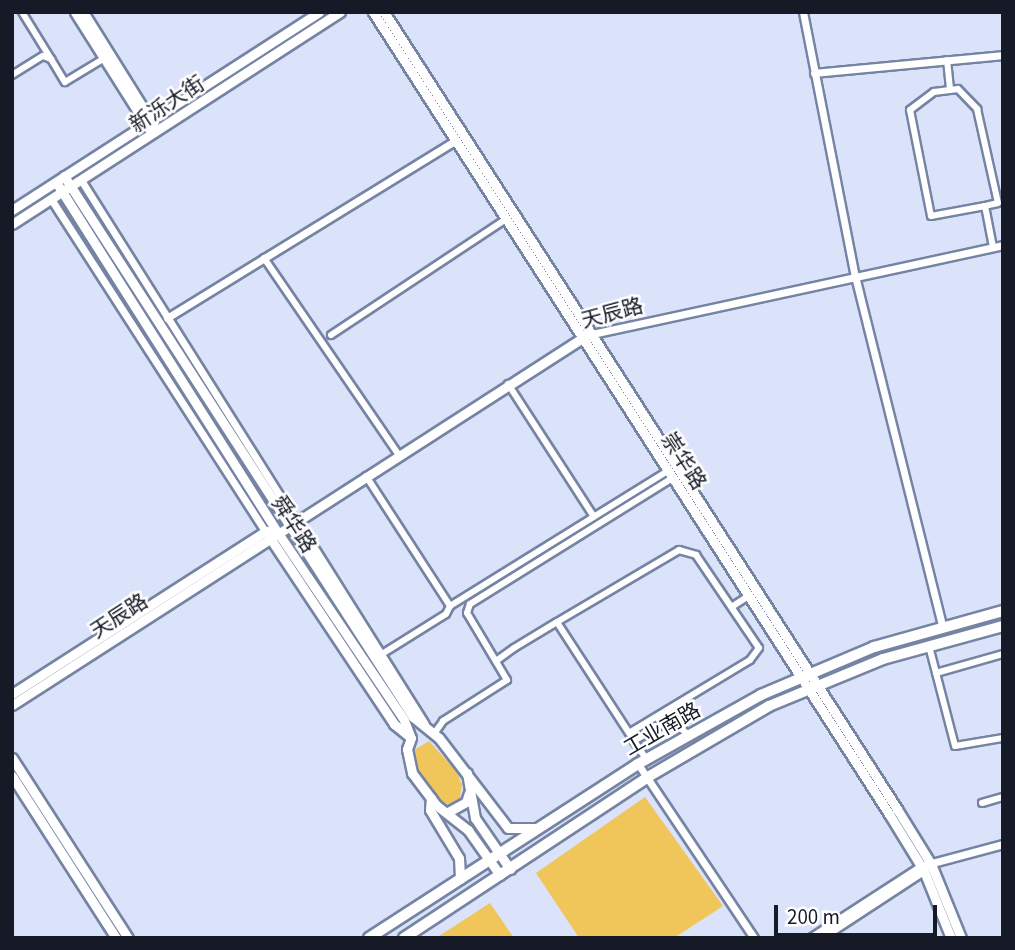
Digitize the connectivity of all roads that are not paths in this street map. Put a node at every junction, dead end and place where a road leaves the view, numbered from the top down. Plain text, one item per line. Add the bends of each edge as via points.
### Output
1 (22, 12) edge
2 (75, 12) edge
3 (83, 12) edge
4 (319, 12) edge
5 (340, 12) edge
6 (373, 12) edge
7 (384, 12) edge
8 (803, 12) edge
9 (1003, 55) edge
10 (51, 59) junction
11 (103, 59) junction
12 (947, 60) junction
13 (814, 73) junction
14 (12, 75) edge
15 (950, 90) junction
16 (148, 123) junction
17 (155, 133) junction
18 (455, 141) junction
19 (60, 179) junction
20 (81, 180) junction
21 (67, 190) junction
22 (51, 199) junction
23 (985, 205) junction
24 (12, 210) edge
25 (506, 219) junction
26 (12, 224) edge
27 (1003, 245) edge
28 (993, 247) junction
29 (264, 258) junction
30 (855, 276) junction
31 (167, 317) junction
32 (331, 335) dead end
33 (587, 335) junction
34 (508, 384) junction
35 (398, 455) junction
36 (671, 474) junction
37 (366, 476) junction
38 (594, 517) junction
39 (296, 521) junction
40 (274, 534) junction
41 (750, 595) junction
42 (450, 606) junction
43 (733, 606) junction
44 (1003, 611) edge
45 (557, 622) junction
46 (1003, 626) edge
47 (943, 628) junction
48 (929, 646) junction
49 (382, 654) junction
50 (1003, 654) edge
51 (496, 661) junction
52 (936, 673) junction
53 (803, 675) junction
54 (812, 689) junction
55 (12, 694) edge
56 (12, 705) edge
57 (430, 731) junction
58 (629, 733) junction
59 (689, 736) junction
60 (411, 738) junction
61 (1003, 738) edge
62 (634, 741) junction
63 (12, 758) edge
64 (642, 761) junction
65 (467, 772) junction
66 (12, 776) edge
67 (648, 777) junction
68 (470, 791) junction
69 (1003, 797) edge
70 (431, 798) junction
71 (982, 803) dead end
72 (448, 812) junction
73 (548, 824) junction
74 (1003, 844) edge
75 (498, 855) junction
76 (486, 860) junction
77 (925, 867) junction
78 (510, 869) junction
79 (500, 875) junction
80 (460, 879) junction
81 (116, 938) edge
82 (128, 938) edge
83 (369, 938) edge
84 (404, 938) edge
85 (754, 938) edge
86 (810, 938) edge
87 (821, 938) edge
88 (951, 938) edge
89 (961, 938) edge

1 - 10 street
2 - 11 main road
3 - 16 main road
4 - 16 main road, 新泺大街
5 - 17 main road, 新泺大街
6 - 18 main road, 崇华路
7 - 33 main road, 崇华路
8 - 13 street
9 - 12 street
10 - 11 street via 65,82
10 - 14 street via 43,56
11 - 16 main road
12 - 13 street
12 - 15 street
13 - 30 street
15 - 23 street via 971,99 977,110 998,203
15 - 23 street via 934,92 910,110 931,216
16 - 17 main road
16 - 19 main road, 新泺大街
17 - 20 main road, 新泺大街
18 - 25 main road, 崇华路
18 - 29 street
19 - 21 main road, 舜华路
19 - 24 main road, 新泺大街
20 - 21 main road, 新泺大街
20 - 31 street
21 - 22 main road, 新泺大街
21 - 40 main road, 舜华路
22 - 26 main road, 新泺大街
22 - 40 street
23 - 28 street
25 - 32 street
25 - 33 main road, 崇华路
27 - 28 street, 天辰路
28 - 30 street, 天辰路
29 - 31 street
29 - 35 street
30 - 33 street, 天辰路
30 - 47 street
31 - 39 street
33 - 34 main road, 天辰路
33 - 36 main road, 崇华路
33 - 53 main road, 崇华路
34 - 35 main road, 天辰路
34 - 38 street
35 - 37 main road, 天辰路
36 - 38 street
36 - 41 main road, 崇华路
36 - 51 street via 470,604 467,613
37 - 39 main road, 天辰路
37 - 42 street
38 - 42 street
39 - 40 main road, 天辰路
39 - 49 main road
40 - 55 main road, 天辰路
40 - 56 main road, 天辰路
40 - 57 main road, 舜华路 via 413,717
40 - 60 main road, 舜华路 via 404,720
41 - 43 street
41 - 53 main road, 崇华路
42 - 49 street via 446,614
43 - 45 street via 696,555 679,550
43 - 58 street via 759,648 750,660
44 - 47 main road, 工业南路
45 - 51 street
45 - 58 street
46 - 48 main road, 工业南路
47 - 53 main road, 工业南路 via 874,647
48 - 52 street
48 - 54 main road, 工业南路 via 883,659
49 - 57 main road
50 - 52 street
51 - 57 street via 507,680
52 - 61 street via 955,746
53 - 54 main road, 崇华路
53 - 59 main road, 工业南路
54 - 67 main road, 工业南路 via 769,706
54 - 77 main road, 崇华路
57 - 60 main road
57 - 65 main road, 舜华路
58 - 62 street
59 - 62 street via 671,719
59 - 64 main road, 工业南路
60 - 70 main road, 舜华路 via 409,763
62 - 64 street
63 - 82 main road
64 - 67 street
64 - 73 main road, 工业南路
65 - 68 main road
65 - 73 main road, 舜华路 via 508,828 525,831
66 - 81 main road
67 - 78 main road, 工业南路
67 - 85 street
68 - 72 main road via 466,802
68 - 75 main road via 475,818
69 - 71 street
70 - 72 main road, 舜华路
70 - 80 main road via 430,810 459,858
72 - 76 main road, 舜华路 via 468,830
73 - 75 main road, 工业南路
74 - 77 street
75 - 76 main road, 工业南路
75 - 78 main road
76 - 79 main road, 舜华路
76 - 80 main road, 工业南路
77 - 86 street
77 - 87 street
77 - 88 main road, 崇华路
77 - 89 main road, 崇华路
78 - 79 main road, 工业南路
79 - 84 main road, 工业南路
80 - 83 main road, 工业南路

